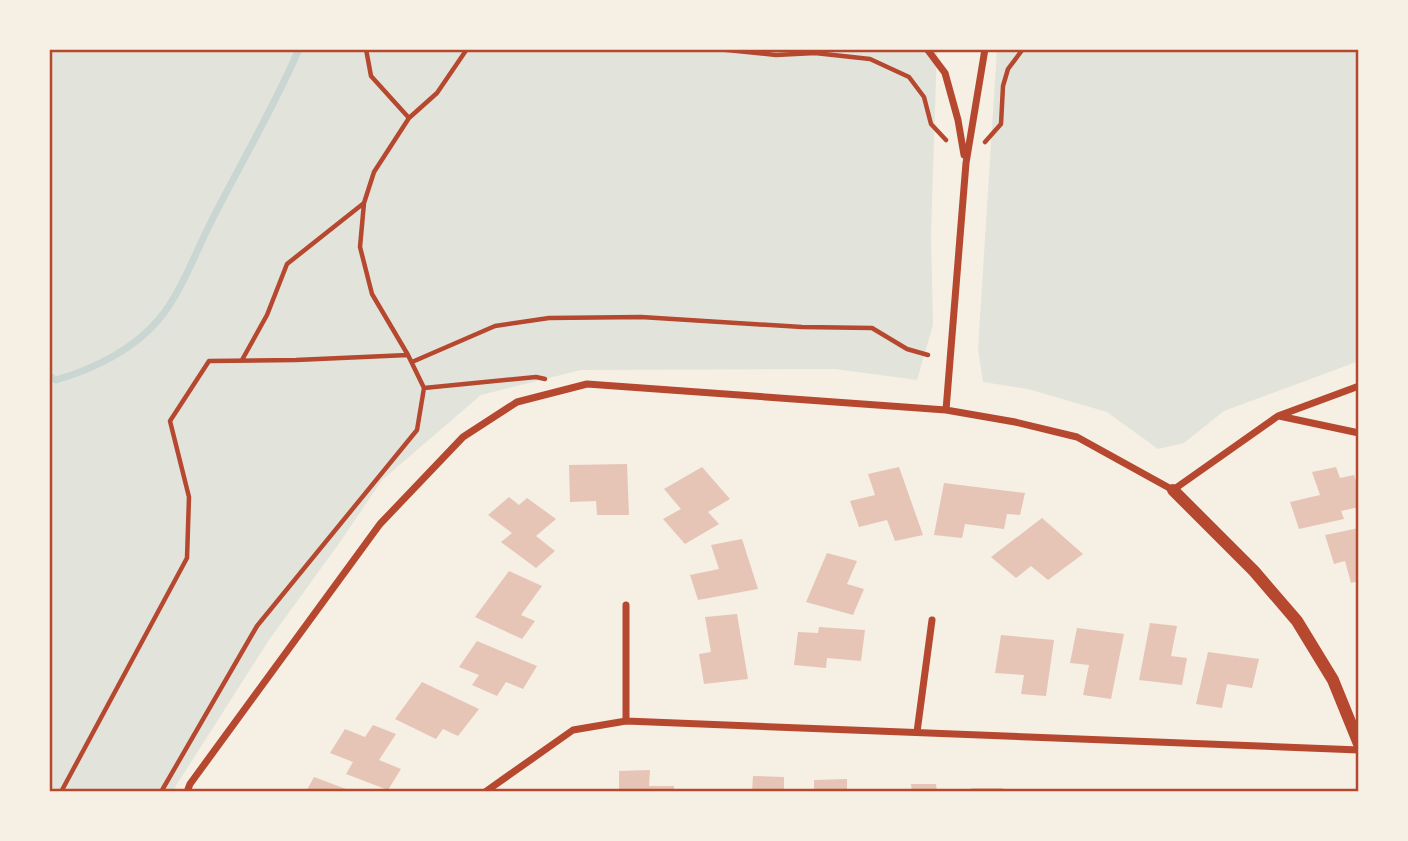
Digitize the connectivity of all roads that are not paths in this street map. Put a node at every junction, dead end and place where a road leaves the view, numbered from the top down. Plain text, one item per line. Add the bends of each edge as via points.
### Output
1 (927, 49) edge
2 (985, 49) edge
3 (966, 163) junction
4 (1359, 386) edge
5 (946, 410) junction
6 (1278, 416) junction
7 (1359, 433) edge
8 (1173, 490) junction
9 (626, 605) dead end
10 (932, 620) dead end
11 (626, 721) junction
12 (917, 732) junction
13 (1359, 744) edge
14 (1359, 750) edge
15 (187, 792) edge
16 (485, 792) edge

1 - 3 street via 945,74
2 - 3 street
3 - 5 street
4 - 6 street
5 - 8 street via 1077,437
5 - 15 street via 587,384 517,402 463,437 380,524
6 - 7 street
6 - 8 street
8 - 13 street via 1254,570 1297,621 1333,680
9 - 11 street
10 - 12 street
11 - 12 street
11 - 16 street via 573,730
12 - 14 street

